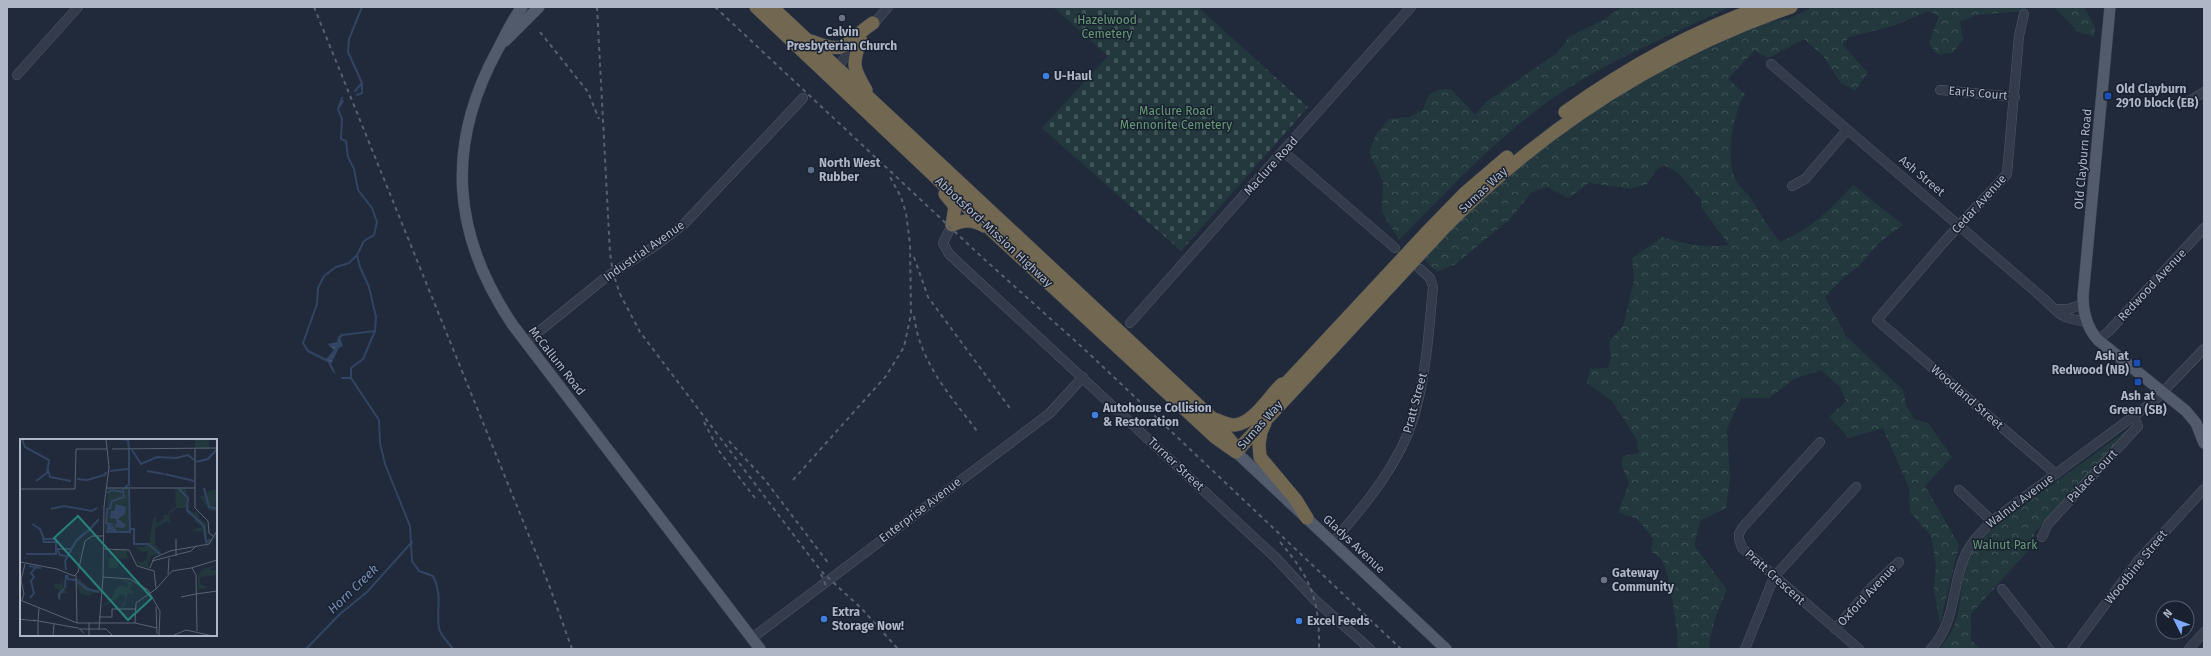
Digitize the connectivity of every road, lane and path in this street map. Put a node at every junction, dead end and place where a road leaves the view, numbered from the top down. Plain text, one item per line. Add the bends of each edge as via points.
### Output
1 (78, 7) edge
2 (522, 7) edge
3 (539, 7) edge
4 (756, 7) edge
5 (772, 7) edge
6 (888, 7) edge
7 (1411, 7) edge
8 (1791, 7) edge
9 (2110, 7) edge
10 (1759, 8) edge
11 (2024, 14) dead end
12 (873, 23) junction
13 (804, 38) junction
14 (861, 41) junction
15 (499, 47) junction
16 (1771, 64) dead end
17 (819, 66) junction
18 (836, 68) junction
19 (17, 75) dead end
20 (1940, 90) dead end
21 (2204, 92) edge
22 (2015, 97) junction
23 (803, 98) dead end
24 (2189, 101) dead end
25 (868, 105) junction
26 (1847, 130) junction
27 (1284, 152) junction
28 (1792, 186) dead end
29 (952, 225) junction
30 (1960, 226) junction
31 (2204, 228) edge
32 (1002, 240) junction
33 (1395, 248) dead end
34 (1420, 269) dead end
35 (2055, 309) junction
36 (2085, 313) junction
37 (1877, 320) joint
38 (1130, 323) dead end
39 (2098, 340) junction
40 (526, 342) junction
41 (2204, 349) edge
42 (1083, 377) junction
43 (1295, 379) junction
44 (2163, 392) junction
45 (2134, 416) junction
46 (1212, 418) junction
47 (1820, 442) dead end
48 (2204, 443) edge
49 (1236, 450) junction
50 (2056, 474) junction
51 (1856, 487) dead end
52 (2204, 489) edge
53 (1959, 490) dead end
54 (1307, 518) junction
55 (1992, 521) junction
56 (2042, 537) dead end
57 (1333, 542) junction
58 (1899, 562) dead end
59 (1774, 577) junction
60 (2002, 589) dead end
61 (1835, 629) junction
62 (2204, 632) edge
63 (752, 638) junction
64 (760, 649) edge
65 (1370, 649) edge
66 (1446, 649) edge
67 (1745, 649) edge
68 (1859, 649) edge
69 (1931, 649) edge
70 (2049, 649) edge
71 (2072, 649) edge
72 (2188, 649) edge

1 - 19 street
2 - 15 main road, McCallum Road
3 - 15 main road, McCallum Road
4 - 17 highway, Abbotsford-Mission Highway
5 - 13 highway, Abbotsford-Mission Highway
6 - 12 street
7 - 27 street, Maclure Road
8 - 43 highway, Sumas Way via 1734,28 1668,60 1631,80 1560,126 1510,165 1471,201
9 - 36 main road, Old Clayburn Road
10 - 43 highway, Sumas Way via 1689,38 1628,71 1521,145 1446,212
11 - 22 street, Cedar Avenue via 2019,36
12 - 13 highway via 843,47 829,47
12 - 14 street
13 - 18 highway, Abbotsford-Mission Highway
14 - 18 street
14 - 25 highway via 855,54 854,67
15 - 40 main road, McCallum Road via 484,74 467,127 462,175 464,208 469,236 488,285
16 - 26 street, Ash Street
17 - 18 highway via 826,69
17 - 25 highway, Abbotsford-Mission Highway
18 - 25 highway, Abbotsford-Mission Highway
20 - 22 street, Earls Court
21 - 24 street
22 - 30 street, Cedar Avenue via 2007,174
23 - 40 street, Industrial Avenue via 680,228 606,278
25 - 29 highway via 869,120 952,201 955,206
25 - 32 highway, Abbotsford-Mission Highway
25 - 46 highway, Abbotsford-Mission Highway
26 - 28 street via 1805,178
26 - 30 street, Ash Street
27 - 33 street
27 - 38 street, Maclure Road
29 - 32 highway via 966,220 975,221
29 - 42 street, Turner Street via 943,243 950,254
30 - 35 street, Ash Street
30 - 37 street, Cedar Avenue
31 - 39 street, Redwood Avenue
32 - 49 highway, Abbotsford-Mission Highway via 1216,438
34 - 57 street, Pratt Street via 1430,278 1433,287 1424,373 1413,418 1402,446 1378,487
35 - 36 street
35 - 36 street, Ash Street via 2069,320
36 - 39 main road
37 - 50 street, Woodland Street
39 - 44 main road
40 - 63 main road, McCallum Road
41 - 44 street, Walnut Avenue
42 - 63 street, Enterprise Avenue via 1050,413
42 - 65 street, Turner Street via 1276,557 1315,600
43 - 46 highway via 1281,385 1241,423 1229,424
43 - 49 highway, Sumas Way
43 - 54 highway via 1264,425 1259,450 1263,462 1296,500
44 - 45 street, Walnut Avenue
44 - 48 main road via 2196,423
45 - 50 street, Walnut Avenue
45 - 56 street, Palace Court via 2138,426 2048,524
46 - 49 highway, Abbotsford-Mission Highway
47 - 59 street, Pratt Crescent via 1739,534 1742,548
49 - 54 main road, Gladys Avenue
50 - 55 street, Walnut Avenue
51 - 59 street
52 - 71 street, Woodbine Street via 2137,562
53 - 55 street
54 - 57 main road, Gladys Avenue
55 - 69 street, Walnut Avenue via 1977,537 1964,558 1948,624 1942,637
57 - 66 main road, Gladys Avenue
58 - 61 street, Oxford Avenue via 1871,588
59 - 61 street, Pratt Crescent
59 - 67 street
60 - 70 street
61 - 68 street, Pratt Crescent
62 - 72 street
63 - 64 main road, McCallum Road

